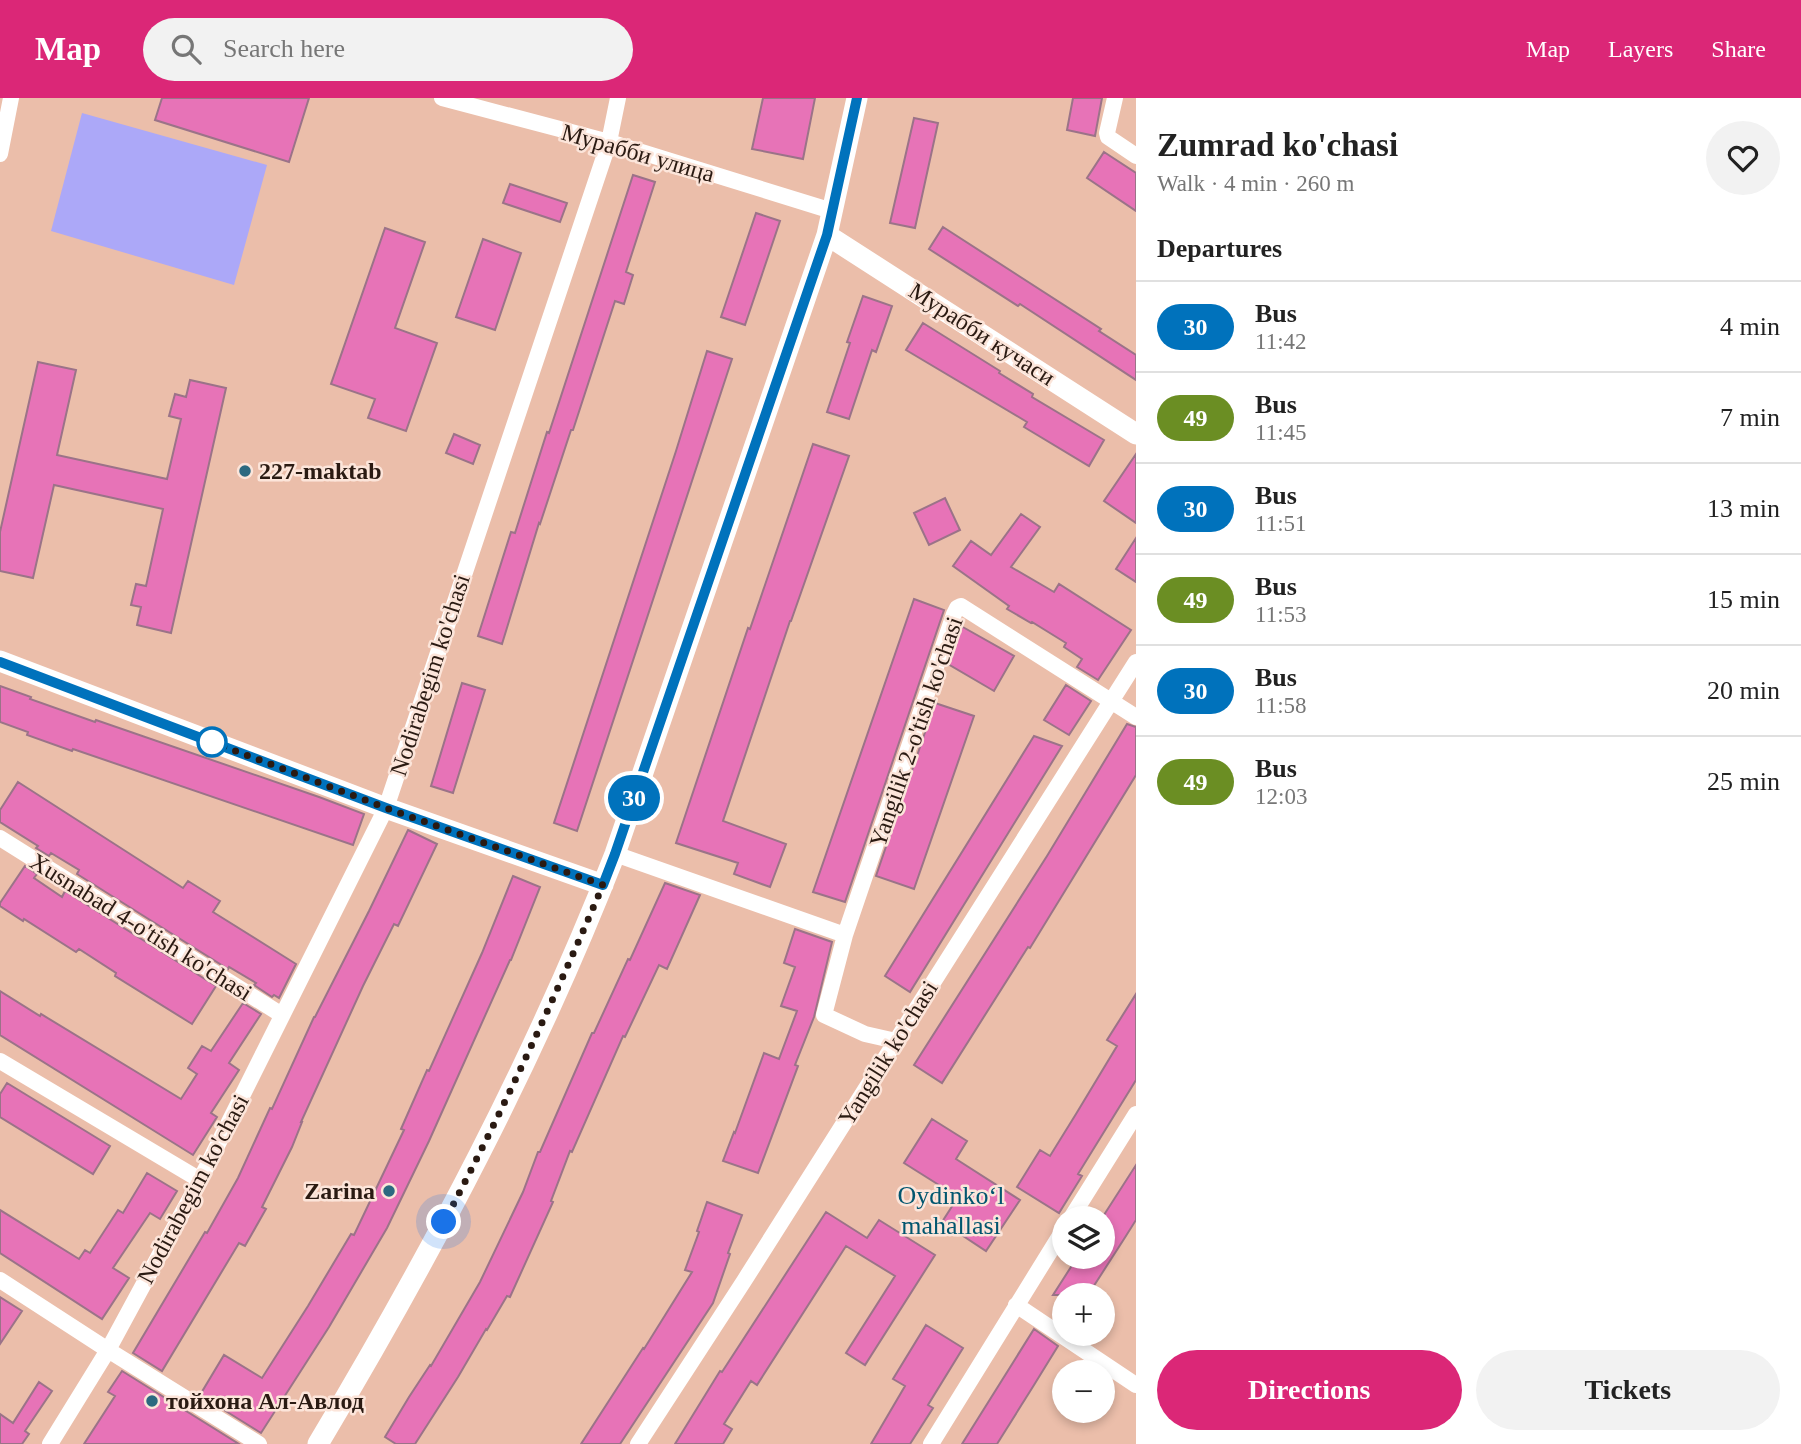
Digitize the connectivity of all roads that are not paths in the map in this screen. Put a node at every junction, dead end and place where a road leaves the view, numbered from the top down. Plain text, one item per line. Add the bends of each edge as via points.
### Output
1 (11, 98) edge
2 (442, 98) edge
3 (618, 98) edge
4 (857, 98) edge
5 (1115, 98) edge
6 (609, 142) junction
7 (0, 154) edge
8 (1136, 156) edge
9 (832, 211) junction
10 (827, 235) junction
11 (1136, 434) edge
12 (0, 662) edge
13 (1136, 662) edge
14 (1111, 701) junction
15 (1136, 717) edge
16 (386, 808) junction
17 (0, 838) edge
18 (615, 854) junction
19 (603, 885) junction
20 (845, 935) junction
21 (282, 1015) junction
22 (895, 1041) junction
23 (0, 1061) edge
24 (1136, 1114) edge
25 (200, 1180) junction
26 (1078, 1206) edge
27 (1052, 1248) edge
28 (0, 1280) edge
29 (1016, 1304) junction
30 (108, 1350) junction
31 (1136, 1385) edge
32 (50, 1444) edge
33 (259, 1444) edge
34 (318, 1444) edge
35 (638, 1444) edge
36 (931, 1444) edge

1 - 7 street
2 - 6 street, Мурабби улица
3 - 6 street, Nodirabegim ko'chasi
4 - 9 main road
5 - 8 street via 1108,137
6 - 9 street, Мурабби улица
6 - 16 street, Nodirabegim ko'chasi
9 - 10 main road
10 - 11 main road, Мурабби кучаси
10 - 18 main road
12 - 16 main road
13 - 14 street, Yangilik ko'chasi
14 - 15 street, Yangilik 2-o'tish ko'chasi
14 - 20 street, Yangilik 2-o'tish ko'chasi via 957,608
14 - 22 street, Yangilik ko'chasi
16 - 19 main road
16 - 21 street, Nodirabegim ko'chasi
17 - 21 street, Xusnabad 4-o'tish ko'chasi
18 - 19 main road
18 - 20 street
19 - 34 main road via 563,981 469,1175
20 - 22 street, Yangilik 2-o'tish ko'chasi via 824,1015 865,1034
21 - 25 street, Nodirabegim ko'chasi
22 - 35 street, Yangilik ko'chasi
23 - 25 street
24 - 26 street
25 - 30 street, Nodirabegim ko'chasi
27 - 29 street
28 - 30 street
29 - 31 street
29 - 36 street
30 - 32 street, Nodirabegim ko'chasi
30 - 33 street

